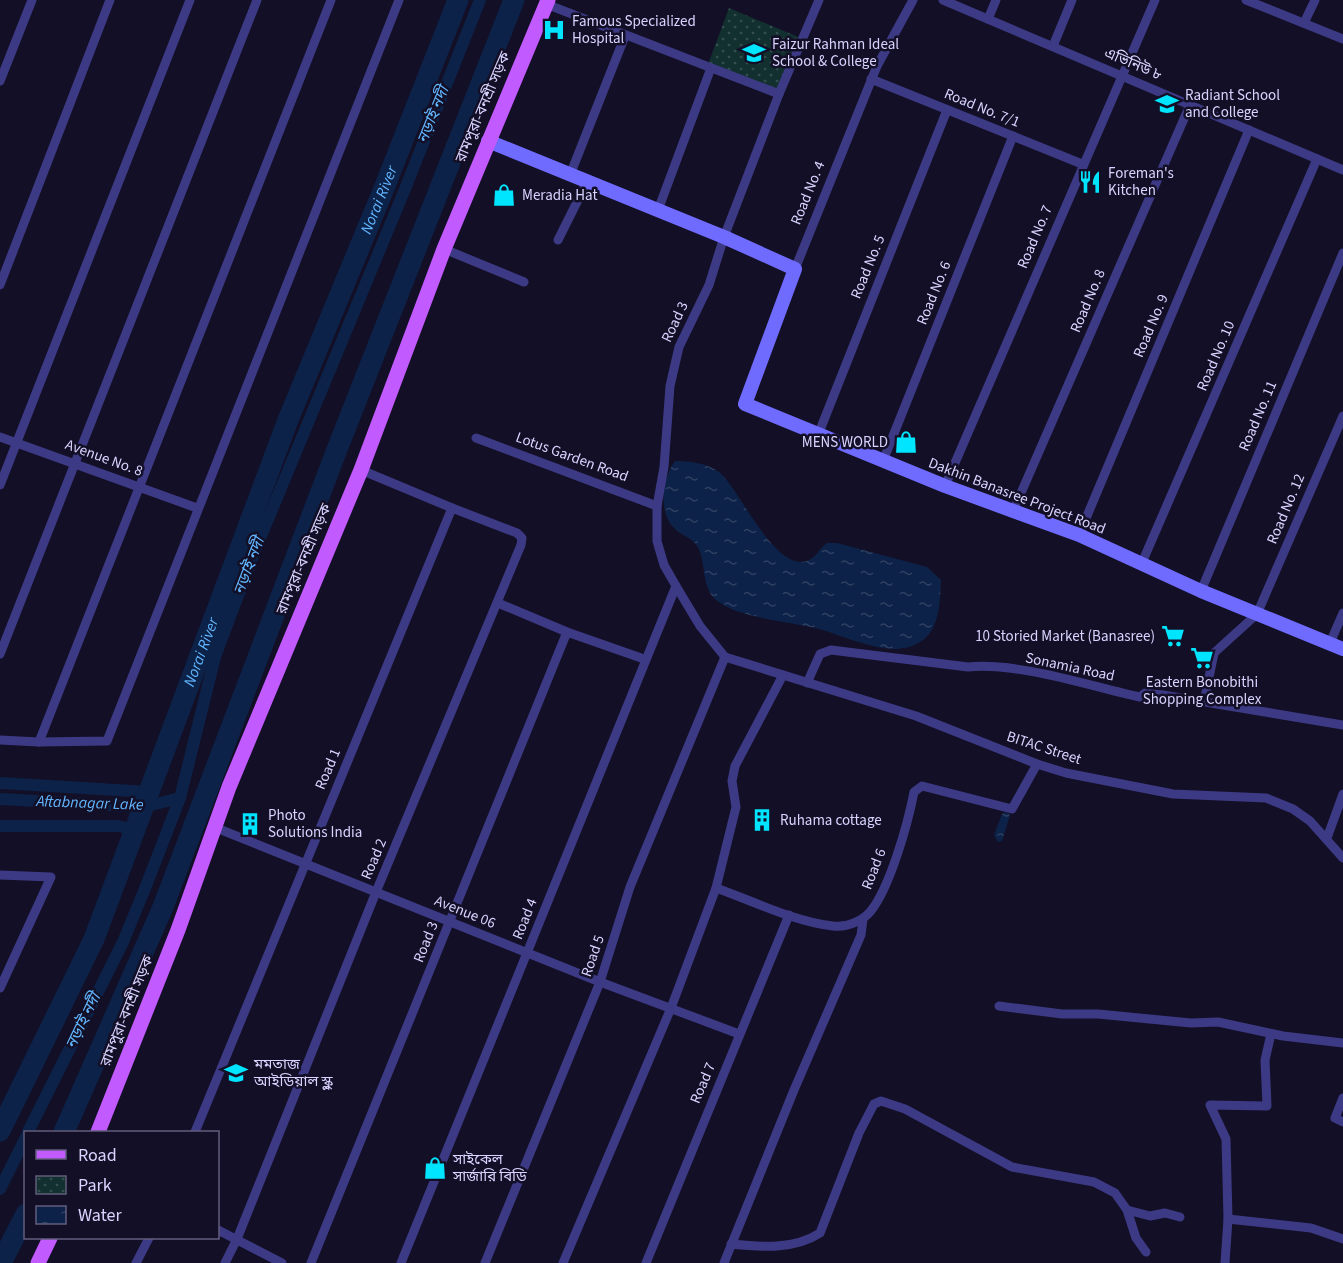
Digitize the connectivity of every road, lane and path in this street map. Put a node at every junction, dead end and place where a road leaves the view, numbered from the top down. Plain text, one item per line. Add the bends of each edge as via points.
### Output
1 (32, 0) edge
2 (110, 0) edge
3 (190, 0) edge
4 (257, 0) edge
5 (331, 0) edge
6 (399, 0) edge
7 (819, 0) edge
8 (913, 0) edge
9 (943, 0) edge
10 (996, 0) edge
11 (1072, 0) edge
12 (1155, 0) edge
13 (1246, 0) edge
14 (1315, 0) edge
15 (547, 2) edge
16 (988, 19) junction
17 (1305, 23) junction
18 (625, 36) junction
19 (1343, 39) edge
20 (1053, 46) junction
21 (711, 68) junction
22 (1122, 76) junction
23 (871, 79) junction
24 (0, 81) edge
25 (779, 94) junction
26 (1190, 105) junction
27 (947, 110) junction
28 (1250, 130) junction
29 (1013, 136) junction
30 (488, 141) junction
31 (1317, 159) junction
32 (1082, 164) junction
33 (1343, 170) edge
34 (570, 175) junction
35 (587, 182) junction
36 (658, 210) junction
37 (724, 237) junction
38 (558, 240) dead end
39 (444, 249) junction
40 (1343, 253) edge
41 (795, 269) junction
42 (524, 282) dead end
43 (0, 285) edge
44 (745, 405) joint
45 (1343, 416) edge
46 (818, 435) junction
47 (0, 437) edge
48 (477, 438) dead end
49 (17, 443) junction
50 (883, 461) junction
51 (74, 462) junction
52 (361, 470) junction
53 (0, 485) edge
54 (138, 486) junction
55 (945, 486) junction
56 (657, 506) junction
57 (196, 508) junction
58 (452, 508) junction
59 (1014, 509) junction
60 (1079, 535) junction
61 (1142, 565) junction
62 (676, 586) junction
63 (1201, 591) junction
64 (498, 603) junction
65 (1343, 613) edge
66 (1257, 614) junction
67 (567, 632) junction
68 (1330, 644) junction
69 (1343, 649) edge
70 (0, 654) edge
71 (725, 657) junction
72 (644, 658) junction
73 (783, 675) junction
74 (807, 683) junction
75 (1204, 702) junction
76 (1343, 725) edge
77 (0, 740) edge
78 (39, 742) junction
79 (1037, 764) junction
80 (1343, 794) edge
81 (214, 827) junction
82 (1327, 838) junction
83 (1343, 858) edge
84 (305, 863) junction
85 (0, 875) edge
86 (716, 888) junction
87 (376, 892) junction
88 (789, 915) junction
89 (863, 919) junction
90 (450, 922) junction
91 (528, 953) junction
92 (600, 982) junction
93 (0, 988) edge
94 (999, 1006) dead end
95 (671, 1008) junction
96 (740, 1034) junction
97 (1271, 1034) junction
98 (1343, 1043) edge
99 (1343, 1098) edge
100 (1343, 1122) edge
101 (98, 1131) edge
102 (195, 1131) edge
103 (1127, 1210) junction
104 (1180, 1217) dead end
105 (1228, 1219) junction
106 (219, 1230) edge
107 (50, 1239) edge
108 (148, 1239) edge
109 (237, 1239) junction
110 (1343, 1239) edge
111 (731, 1244) junction
112 (1146, 1252) dead end
113 (38, 1263) edge
114 (136, 1263) edge
115 (225, 1263) edge
116 (282, 1263) edge
117 (311, 1263) edge
118 (400, 1263) edge
119 (485, 1263) edge
120 (563, 1263) edge
121 (646, 1263) edge
122 (724, 1263) edge
123 (1225, 1263) edge

1 - 24 street
2 - 43 street
3 - 49 street
4 - 51 street
5 - 54 street
6 - 57 street
7 - 25 street, Road 3
8 - 23 street, Road No. 4
9 - 16 street, এভিনিউ ৮
10 - 16 street
11 - 20 street
12 - 22 street, Road No. 7
13 - 17 street
14 - 17 street
15 - 18 street
15 - 30 main road, রামপুরা-বনশ্রী সড়ক
16 - 20 street, এভিনিউ ৮
17 - 19 street
18 - 21 street
18 - 34 street
20 - 22 street, এভিনিউ ৮
21 - 25 street
21 - 36 street
22 - 26 street, এভিনিউ ৮
22 - 32 street, Road No. 7
23 - 27 street, Road No. 7/1
23 - 41 street, Road No. 4
25 - 37 street, Road 3
26 - 28 street, এভিনিউ ৮
26 - 59 street, Road No. 8
27 - 29 street, Road No. 7/1
27 - 46 street, Road No. 5
28 - 31 street, এভিনিউ ৮
28 - 60 street, Road No. 9
29 - 32 street, Road No. 7/1
29 - 50 street, Road No. 6
30 - 34 street
30 - 39 main road, রামপুরা-বনশ্রী সড়ক
31 - 33 street, এভিনিউ ৮
31 - 61 street, Road No. 10
32 - 55 street, Road No. 7
34 - 35 street
35 - 36 street
35 - 38 street
36 - 37 street
37 - 41 street
37 - 56 street, Road 3 via 709,285 675,360
39 - 42 street
39 - 52 main road, রামপুরা-বনশ্রী সড়ক
40 - 63 street, Road No. 11
41 - 44 street, Road No. 4
44 - 46 street, Dakhin Banasree Project Road
45 - 66 street, Road No. 12
46 - 50 street, Dakhin Banasree Project Road
47 - 49 street, Avenue No. 8
48 - 56 street, Lotus Garden Road
49 - 51 street, Avenue No. 8
49 - 53 street
50 - 55 street, Dakhin Banasree Project Road
51 - 54 street, Avenue No. 8
51 - 70 street
52 - 58 street
52 - 81 main road, রামপুরা-বনশ্রী সড়ক
54 - 57 street, Avenue No. 8
54 - 78 street
55 - 59 street, Dakhin Banasree Project Road
56 - 62 street, Road 3 via 657,541
57 - 78 street via 106,741
58 - 64 street, Road 2 via 522,538
58 - 84 street, Road 1
59 - 60 street, Dakhin Banasree Project Road
60 - 61 street, Dakhin Banasree Project Road
61 - 63 street, Dakhin Banasree Project Road
62 - 71 street, Road 3
62 - 72 street, Road 4
63 - 66 street, Dakhin Banasree Project Road
64 - 67 street
64 - 87 street, Road 2
65 - 68 street
66 - 68 street, Dakhin Banasree Project Road
66 - 75 street via 1214,653
67 - 72 street
67 - 90 street, Road 3
68 - 69 street, Dakhin Banasree Project Road
71 - 73 street, BITAC Street
71 - 92 street, Road 5 via 630,887
72 - 91 street, Road 4
73 - 74 street, BITAC Street
73 - 86 street via 735,765 732,781 736,807
74 - 75 street, Sonamia Road via 814,661 831,650 968,667 982,665 1041,674 1140,698 1145,693
74 - 79 street, BITAC Street via 916,716
75 - 76 street, Sonamia Road
77 - 78 street
79 - 82 street, BITAC Street via 1173,794 1266,798 1293,809
79 - 89 street, Road 6 via 1012,809 922,786 914,792 884,891
80 - 82 street
81 - 84 street, Avenue 06
81 - 101 main road, রামপুরা-বনশ্রী সড়ক
82 - 83 street, BITAC Street
84 - 87 street, Avenue 06
84 - 102 street, Road 1
85 - 93 street via 51,877
86 - 88 street
86 - 95 street
87 - 90 street, Avenue 06
87 - 109 street, Road 2
88 - 89 street via 835,927
88 - 96 street, Road 7
89 - 111 street via 861,935
90 - 91 street, Avenue 06
90 - 117 street, Road 3
91 - 92 street, Avenue 06
91 - 118 street, Road 4
92 - 95 street, Avenue 06
92 - 119 street, Road 5
94 - 97 street via 1062,1014 1218,1022
95 - 96 street, Avenue 06
95 - 120 street
96 - 121 street, Road 7
97 - 98 street
97 - 105 street via 1265,1060 1267,1106 1210,1105 1226,1139
99 - 100 street via 1335,1118
103 - 104 street
103 - 111 street via 1115,1193 1094,1182 1012,1167 905,1109 882,1101 874,1104 859,1133 820,1233 797,1244
103 - 112 street via 1136,1238
105 - 110 street via 1311,1228
105 - 123 street
106 - 109 street
107 - 113 main road
108 - 114 street
109 - 115 street, Road 2
109 - 116 street
111 - 122 street

